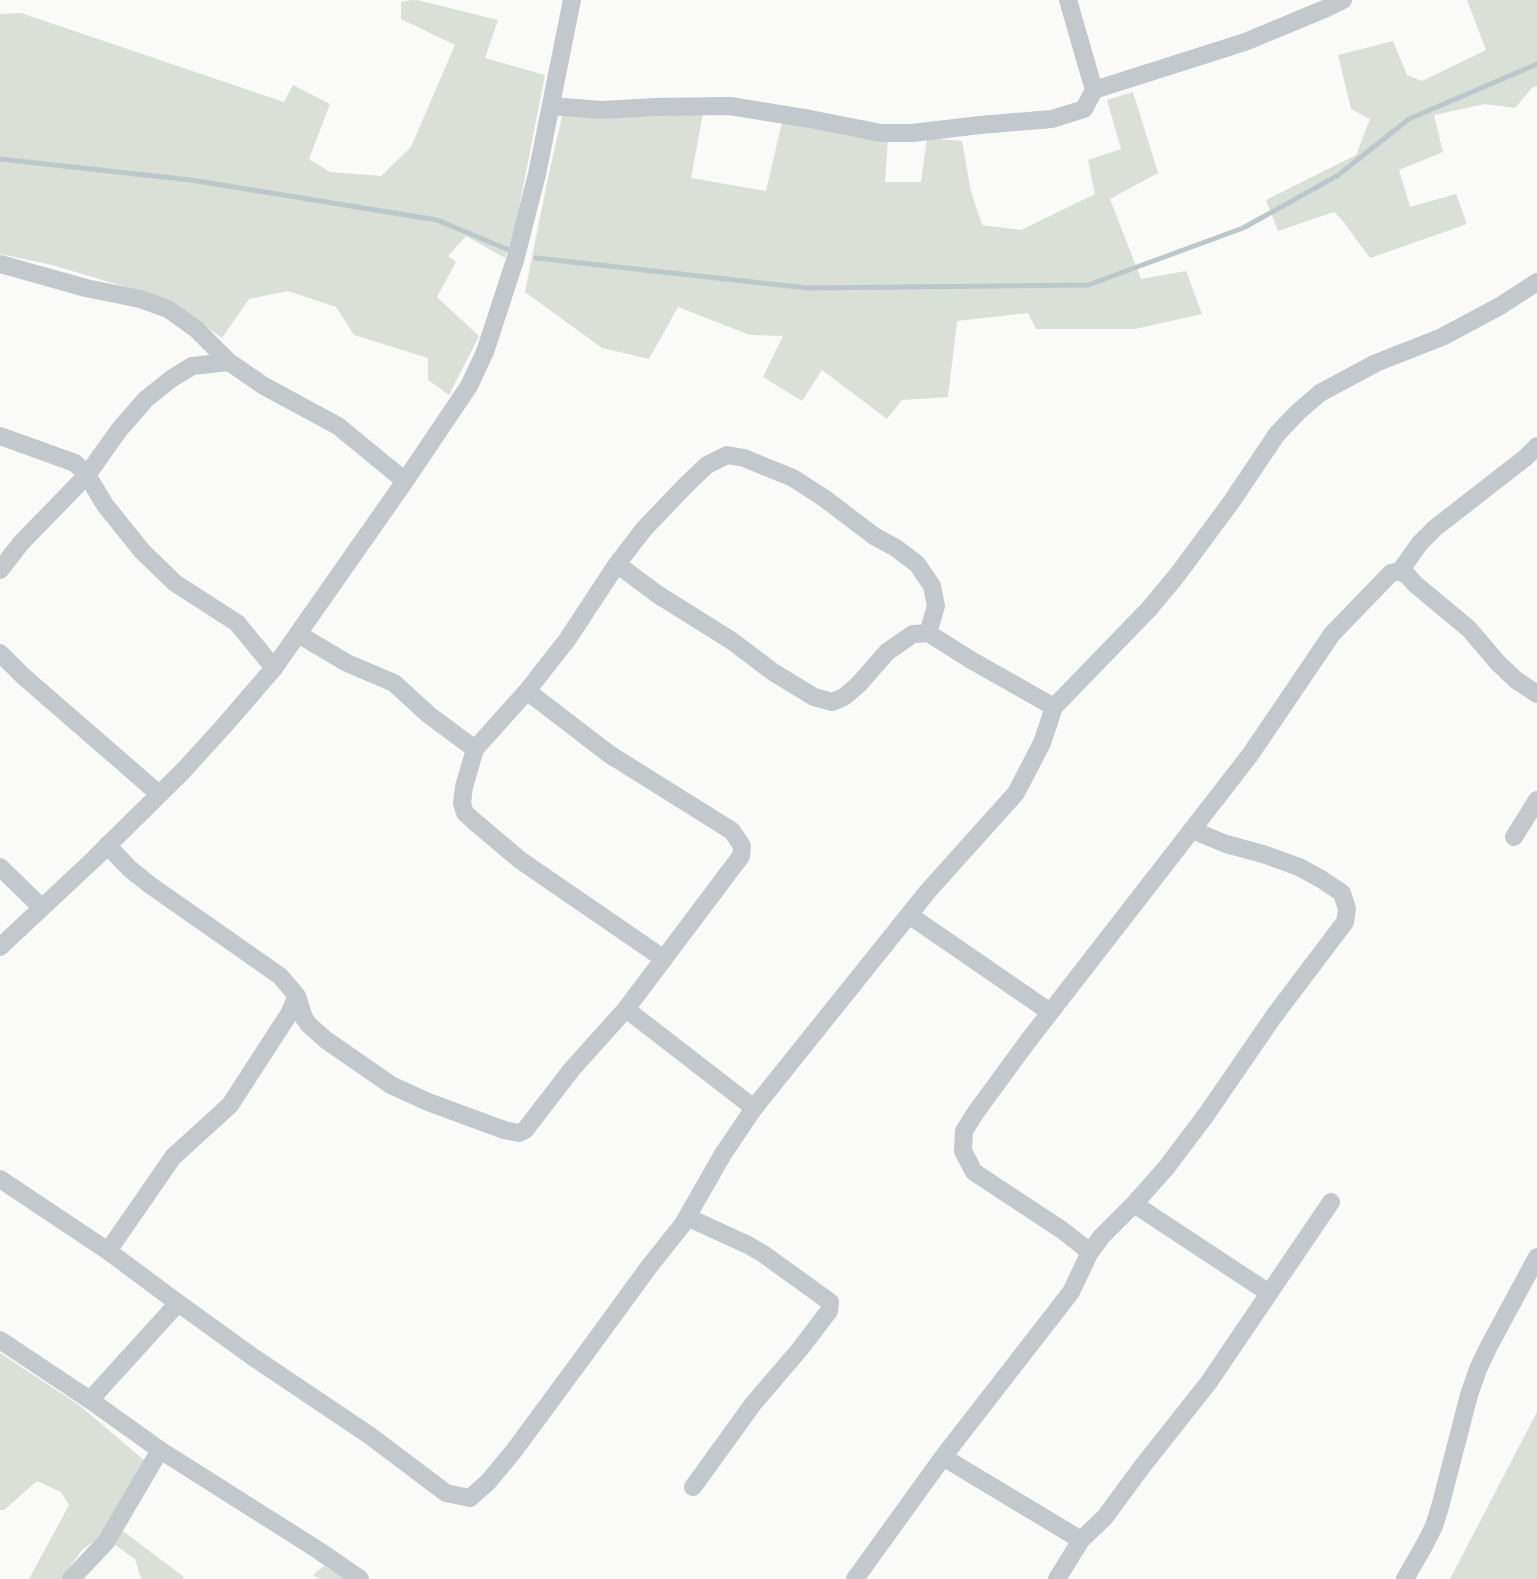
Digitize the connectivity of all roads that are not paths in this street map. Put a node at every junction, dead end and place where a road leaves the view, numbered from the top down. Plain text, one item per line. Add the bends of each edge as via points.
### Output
1 (572, 0) edge
2 (1068, 0) edge
3 (1343, 0) edge
4 (1094, 90) junction
5 (551, 106) junction
6 (0, 264) edge
7 (1537, 282) edge
8 (229, 362) junction
9 (0, 436) edge
10 (1537, 446) edge
11 (87, 475) junction
12 (405, 481) junction
13 (617, 564) junction
14 (0, 570) edge
15 (1400, 571) junction
16 (928, 633) junction
17 (298, 634) junction
18 (0, 653) edge
19 (274, 668) junction
20 (527, 691) junction
21 (1537, 694) edge
22 (1054, 707) junction
23 (475, 749) junction
24 (159, 794) junction
25 (1537, 800) edge
26 (1192, 830) junction
27 (1514, 837) dead end
28 (107, 845) junction
29 (0, 867) edge
30 (41, 907) junction
31 (908, 916) junction
32 (0, 947) edge
33 (664, 959) junction
34 (297, 996) junction
35 (626, 1009) junction
36 (1050, 1012) junction
37 (754, 1108) junction
38 (0, 1179) edge
39 (1331, 1202) dead end
40 (1134, 1204) junction
41 (687, 1217) junction
42 (108, 1251) junction
43 (1090, 1252) junction
44 (1537, 1257) edge
45 (1268, 1293) junction
46 (178, 1303) junction
47 (0, 1340) edge
48 (90, 1400) junction
49 (160, 1450) junction
50 (943, 1457) junction
51 (693, 1487) dead end
52 (1081, 1540) junction
53 (71, 1579) edge
54 (360, 1579) edge
55 (855, 1579) edge
56 (1057, 1579) edge
57 (1405, 1579) edge

1 - 5 street
2 - 4 street
3 - 4 street via 1245,42
4 - 5 street via 1084,109 1052,119 912,133 881,133 730,106 602,110
5 - 12 street via 515,260 485,352 469,386
6 - 8 street via 86,288 140,299 168,309 196,329
7 - 22 street via 1500,306 1442,337 1376,363 1320,393 1298,412 1277,434 1223,513 1150,609
8 - 11 street via 192,366 146,399 119,430
8 - 12 street via 264,386 338,426
9 - 11 street via 75,463
10 - 15 street via 1434,528
11 - 14 street via 21,543
11 - 19 street via 105,505 142,552 175,583 237,623
12 - 17 street
13 - 16 street via 657,594 732,641 773,672 814,697 832,702 844,697 888,652 906,638 913,634
13 - 16 street via 644,529 707,465 727,455 744,458 793,478 917,564 932,586 936,606
13 - 20 street via 567,640
15 - 21 street via 1469,629 1516,680
15 - 26 street via 1391,573 1332,634 1250,755
16 - 22 street
17 - 19 street
17 - 23 street via 347,662 394,683
18 - 24 street
19 - 24 street via 219,732
20 - 23 street
20 - 33 street via 609,754 732,831 742,846 741,856
22 - 31 street via 1042,743 1016,793
23 - 33 street via 462,797 462,808 465,812 520,860
24 - 28 street
25 - 27 street
26 - 36 street
26 - 40 street via 1226,844 1299,867 1342,893 1347,909 1344,922 1274,1016 1206,1115 1166,1168
28 - 30 street
28 - 34 street via 150,885 280,976
29 - 30 street
30 - 32 street
31 - 36 street
31 - 37 street
33 - 35 street
34 - 35 street via 309,1026 391,1085 428,1102 513,1132 525,1130 572,1069
34 - 42 street via 289,1014 230,1105 173,1157
35 - 37 street
36 - 43 street via 964,1131 963,1151 974,1172 1062,1230
37 - 41 street via 723,1154
38 - 42 street
39 - 45 street
40 - 43 street
40 - 45 street
41 - 46 street via 513,1452 488,1482 470,1498 446,1494 368,1435 253,1358
41 - 51 street via 748,1245 830,1302 829,1311 753,1404
42 - 46 street
43 - 50 street via 1071,1292
44 - 57 street via 1478,1369 1434,1526
45 - 52 street via 1210,1382 1105,1517
46 - 48 street
47 - 48 street
48 - 49 street
49 - 53 street via 106,1542
49 - 54 street
50 - 52 street
50 - 55 street
52 - 56 street

